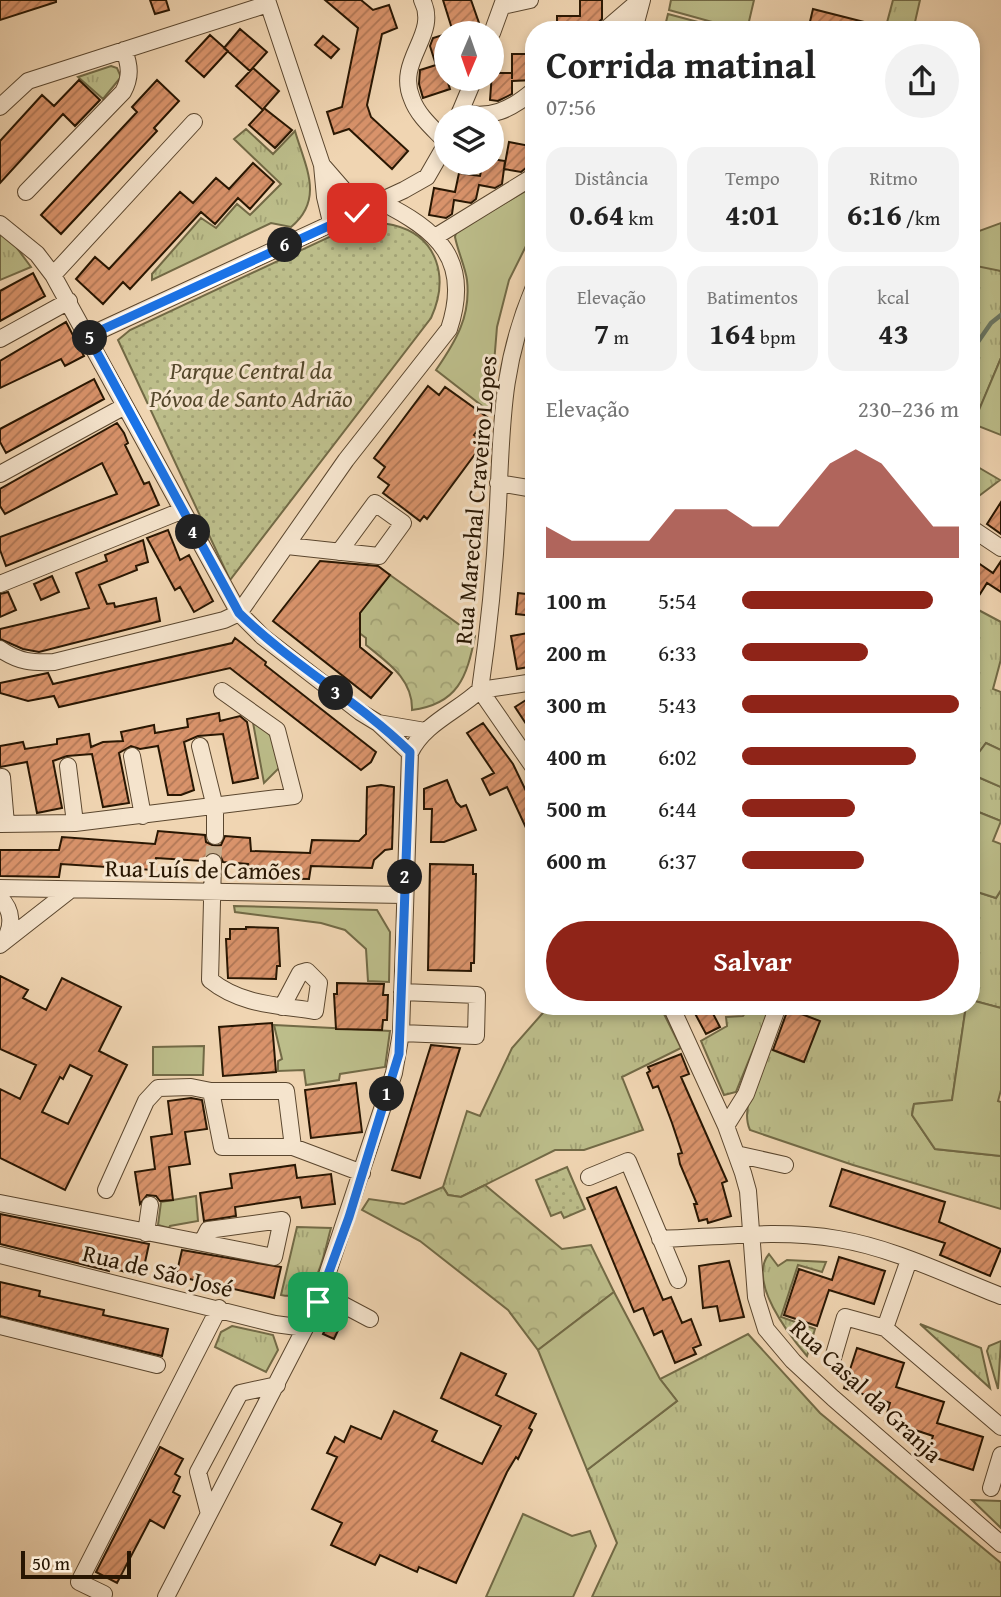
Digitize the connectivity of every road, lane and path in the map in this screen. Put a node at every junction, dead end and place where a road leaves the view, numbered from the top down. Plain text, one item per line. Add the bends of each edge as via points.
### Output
1 (422, 0) edge
2 (530, 0) edge
3 (641, 0) edge
4 (267, 2) edge
5 (503, 3) edge
6 (496, 21) edge
7 (616, 21) edge
8 (636, 21) edge
9 (124, 50) junction
10 (525, 98) edge
11 (0, 107) edge
12 (504, 108) edge
13 (194, 122) dead end
14 (434, 129) edge
15 (434, 164) edge
16 (322, 165) junction
17 (525, 182) edge
18 (26, 192) dead end
19 (379, 201) junction
20 (357, 213) junction
21 (331, 222) junction
22 (0, 224) edge
23 (435, 237) junction
24 (53, 275) junction
25 (69, 301) junction
26 (525, 308) edge
27 (88, 336) junction
28 (0, 339) edge
29 (125, 406) junction
30 (0, 474) edge
31 (498, 484) junction
32 (525, 488) edge
33 (181, 511) junction
34 (980, 534) edge
35 (286, 546) junction
36 (1001, 548) edge
37 (339, 552) dead end
38 (0, 583) edge
39 (239, 613) junction
40 (0, 649) edge
41 (525, 683) edge
42 (480, 690) junction
43 (222, 691) dead end
44 (377, 723) junction
45 (425, 731) junction
46 (200, 746) dead end
47 (410, 752) junction
48 (525, 755) edge
49 (132, 756) dead end
50 (68, 766) dead end
51 (2, 777) dead end
52 (215, 807) junction
53 (143, 816) junction
54 (75, 823) junction
55 (3, 824) edge
56 (215, 836) tunnel mouth
57 (213, 862) tunnel mouth
58 (0, 888) edge
59 (69, 891) junction
60 (210, 893) junction
61 (405, 895) junction
62 (0, 898) edge
63 (1, 944) edge
64 (402, 992) junction
65 (282, 1007) dead end
66 (675, 1015) edge
67 (775, 1015) edge
68 (401, 1033) junction
69 (211, 1091) junction
70 (726, 1126) junction
71 (293, 1147) junction
72 (736, 1154) junction
73 (785, 1165) dead end
74 (362, 1173) junction
75 (589, 1177) dead end
76 (106, 1190) dead end
77 (0, 1203) edge
78 (150, 1205) dead end
79 (146, 1233) junction
80 (752, 1235) junction
81 (660, 1239) junction
82 (202, 1242) junction
83 (0, 1255) edge
84 (909, 1260) junction
85 (678, 1280) dead end
86 (321, 1293) junction
87 (1001, 1296) edge
88 (219, 1308) junction
89 (370, 1320) dead end
90 (0, 1325) edge
91 (305, 1328) junction
92 (885, 1328) junction
93 (833, 1357) dead end
94 (157, 1365) dead end
95 (277, 1385) junction
96 (1001, 1427) edge
97 (1001, 1455) edge
98 (991, 1488) dead end
99 (209, 1514) junction
100 (1001, 1544) edge
101 (104, 1594) dead end
102 (166, 1597) edge

1 - 14 street via 427,17 406,71 407,85 420,113
2 - 5 street
3 - 7 street
3 - 8 street
4 - 9 street
4 - 16 street
5 - 6 street
9 - 11 street via 28,81
9 - 18 street via 129,81 123,92
10 - 12 street
13 - 24 street
15 - 19 street via 427,177
16 - 20 street
16 - 21 street
17 - 23 street
19 - 20 street
19 - 23 street
20 - 21 street
21 - 27 street
22 - 24 street via 37,254
23 - 35 street via 446,248 456,271 455,311 449,329 346,460
24 - 25 street
25 - 27 street
25 - 28 street
26 - 31 street, Rua Marechal Craveiro Lopes via 507,366
27 - 29 street
29 - 30 street
29 - 33 street
31 - 32 street
31 - 42 street, Rua Marechal Craveiro Lopes
33 - 38 street
33 - 39 street
34 - 36 street
35 - 37 street
35 - 39 street
39 - 40 street via 54,662 15,659
39 - 44 street via 263,637
41 - 42 street
42 - 45 street
42 - 48 street
43 - 52 street via 277,730 294,796
44 - 45 street
44 - 47 street
45 - 47 street
46 - 52 street
47 - 61 street
49 - 53 street
50 - 54 street
51 - 55 street
52 - 53 street
52 - 56 street
53 - 54 street
54 - 55 street
57 - 60 street
58 - 59 street, Rua Luís de Camões
59 - 60 street, Rua Luís de Camões
59 - 63 street
60 - 61 street, Rua Luís de Camões
60 - 65 street via 210,980 239,998
61 - 64 street
62 - 63 street via 11,920 10,932
64 - 68 street
64 - 68 street via 477,995 476,1036
66 - 70 street, Rua Casal da Granja
67 - 70 street via 746,1094
68 - 74 street via 394,1073
69 - 71 street via 222,1147
69 - 71 street via 286,1091
69 - 76 street via 158,1088 146,1101
70 - 72 street, Rua Casal da Granja
71 - 74 street
72 - 73 street
72 - 80 street, Rua Casal da Granja via 748,1191
74 - 86 street
75 - 81 street via 628,1161
77 - 79 street
78 - 79 street
79 - 82 street
80 - 81 street
80 - 84 street via 839,1239
80 - 100 street, Rua Casal da Granja via 756,1297 766,1329 832,1398
81 - 85 street
82 - 82 street via 275,1257 282,1220 208,1230
83 - 88 street, Rua de São José
84 - 87 street
84 - 92 street
86 - 89 street
86 - 91 street
88 - 91 street, Rua de São José
88 - 101 street via 79,1582
90 - 94 street
91 - 95 street
92 - 93 street via 845,1317
92 - 96 street
95 - 99 street
95 - 99 street via 246,1390 235,1398 198,1472
97 - 98 street
99 - 102 street

